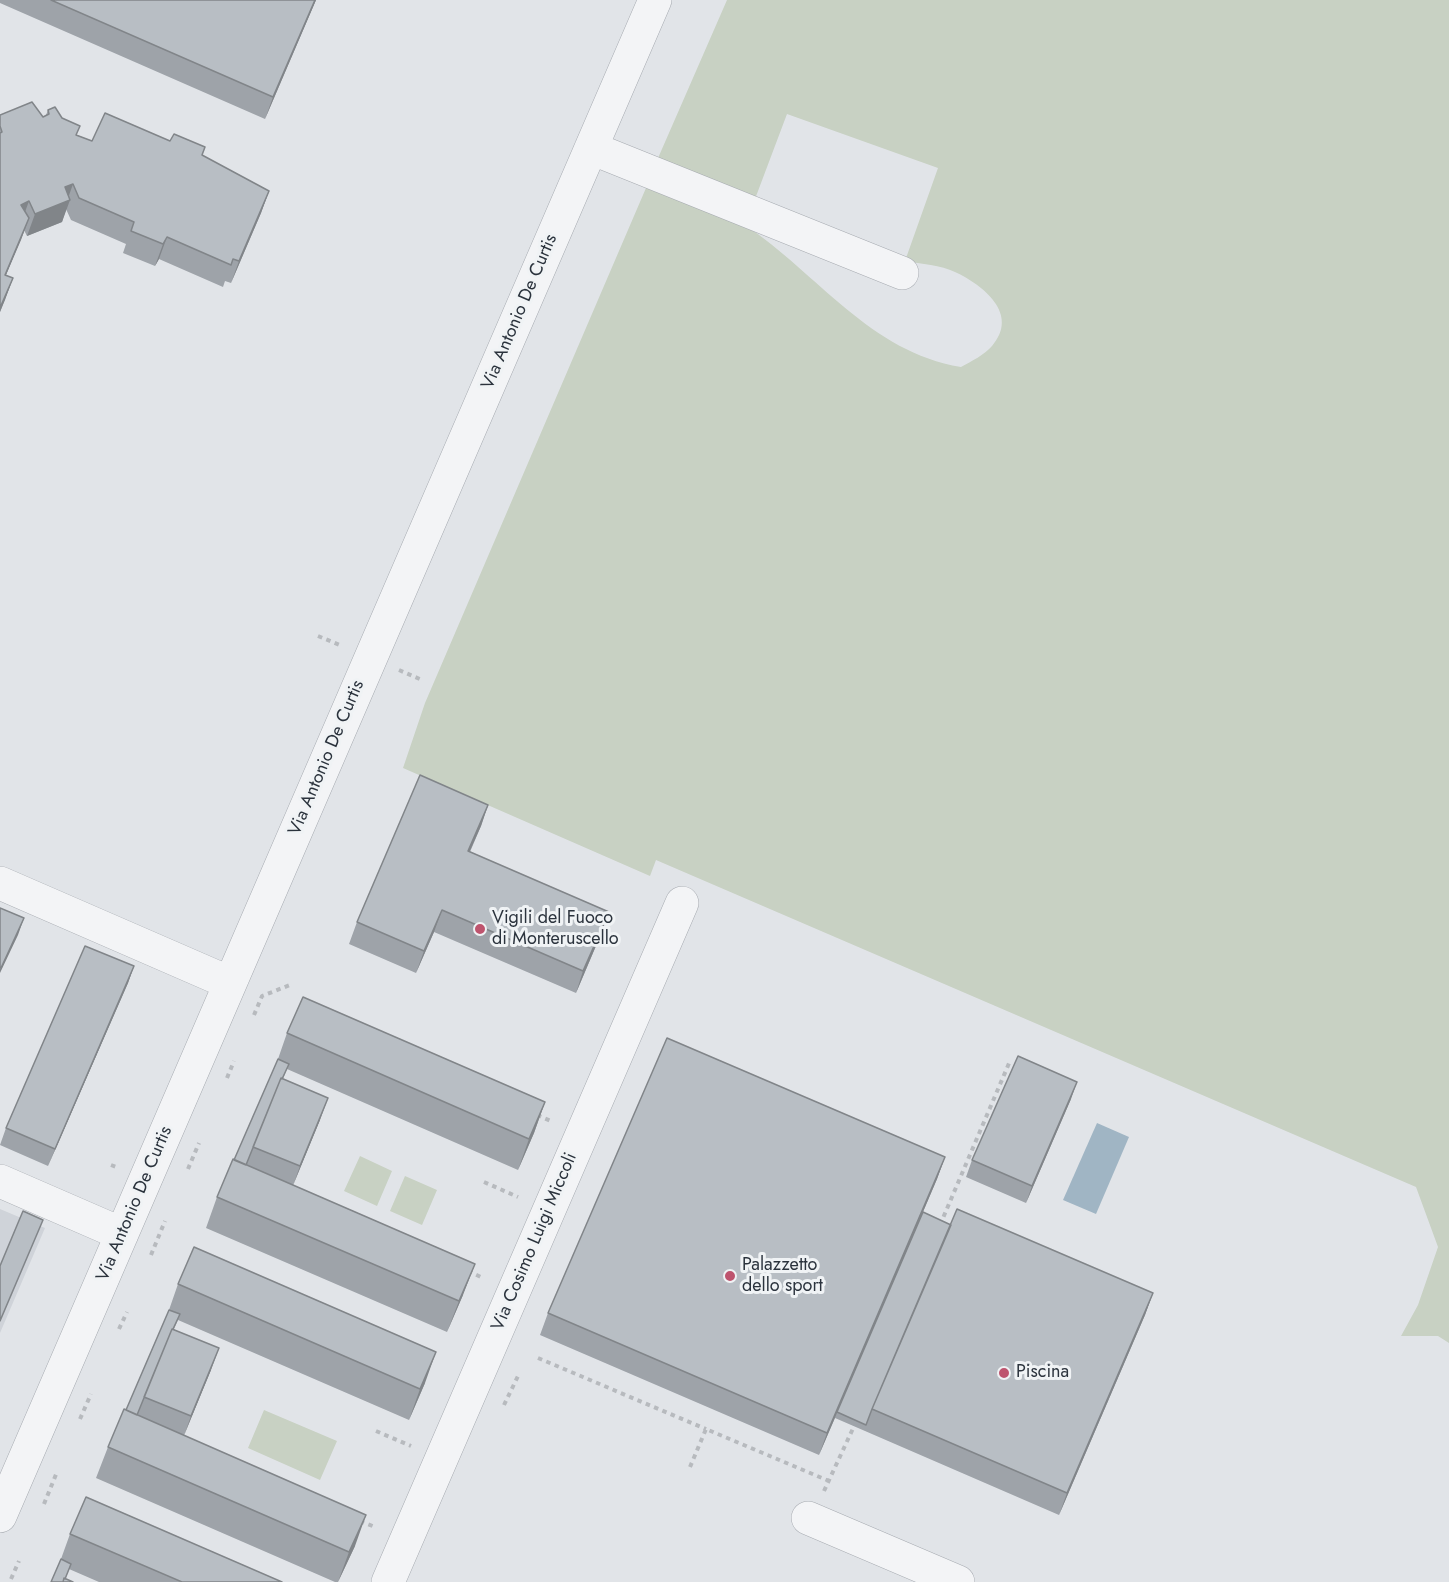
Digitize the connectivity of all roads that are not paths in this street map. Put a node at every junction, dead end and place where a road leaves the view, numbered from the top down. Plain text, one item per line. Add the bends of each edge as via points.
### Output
1 (655, 0) edge
2 (591, 148) junction
3 (902, 273) dead end
4 (0, 883) edge
5 (682, 903) dead end
6 (230, 983) junction
7 (0, 1181) edge
8 (122, 1234) junction
9 (0, 1516) edge
10 (808, 1518) road end
11 (388, 1582) edge
12 (958, 1582) edge

1 - 2 street, Via Antonio De Curtis
2 - 3 street via 829,237
2 - 6 street, Via Antonio De Curtis
4 - 6 street
5 - 11 street, Via Cosimo Luigi Miccoli
6 - 8 street, Via Antonio De Curtis
7 - 8 street
8 - 9 street, Via Antonio De Curtis
10 - 12 street

